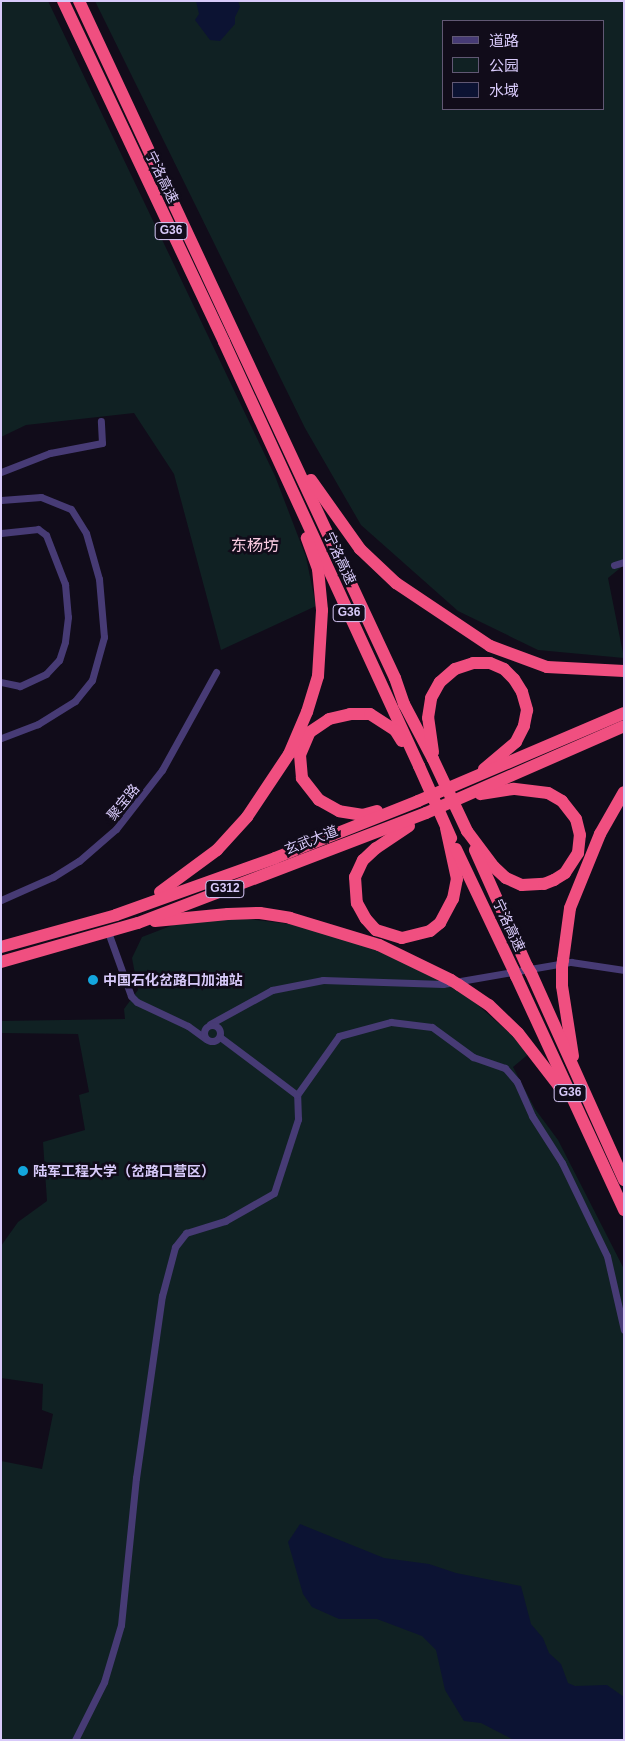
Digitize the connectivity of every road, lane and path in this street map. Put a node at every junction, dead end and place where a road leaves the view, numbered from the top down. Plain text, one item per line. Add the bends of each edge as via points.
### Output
1 (63, 1) edge
2 (80, 1) edge
3 (258, 383) junction
4 (101, 421) dead end
5 (279, 460) junction
6 (1, 472) edge
7 (1, 500) edge
8 (1, 534) edge
9 (624, 562) edge
10 (614, 565) dead end
11 (624, 671) edge
12 (216, 672) dead end
13 (1, 682) edge
14 (624, 713) edge
15 (624, 726) edge
16 (1, 738) edge
17 (433, 760) junction
18 (419, 766) junction
19 (473, 778) junction
20 (624, 792) edge
21 (418, 801) junction
22 (451, 802) junction
23 (467, 831) junction
24 (450, 838) junction
25 (1, 900) edge
26 (116, 915) junction
27 (138, 923) junction
28 (108, 932) junction
29 (1, 947) edge
30 (1, 962) edge
31 (624, 970) edge
32 (224, 1016) junction
33 (209, 1025) junction
34 (188, 1026) junction
35 (220, 1034) junction
36 (206, 1039) junction
37 (577, 1080) junction
38 (297, 1095) junction
39 (574, 1104) junction
40 (624, 1180) edge
41 (624, 1210) edge
42 (624, 1330) edge
43 (75, 1740) edge

1 - 5 highway, 宁洛高速 / G36
2 - 3 highway, 宁洛高速 / G36
3 - 11 highway via 322,500 360,549 396,583 490,646 547,667
3 - 17 highway, 宁洛高速 / G36 via 395,678 404,704
4 - 6 street via 102,443 50,453
5 - 18 highway, 宁洛高速 / G36
5 - 26 highway via 318,569 321,650 307,712 289,754 267,791 217,850 166,889
7 - 16 street via 42,496 71,509 86,534 99,579 104,637 92,680 76,701 38,724
8 - 13 street via 38,529 46,534 65,584 68,619 59,660 46,674 25,685
9 - 10 street
12 - 25 street, 聚宝路 via 162,770 116,829 66,869
14 - 19 highway, 玄武大道 / G312
15 - 22 highway, 玄武大道 / G312
17 - 19 highway via 428,718 431,698 440,682 454,669 473,663 504,669 522,692 527,710 524,726 516,742
17 - 23 highway, 宁洛高速 / G36, bridge
18 - 21 highway via 395,730 370,714 329,719 310,732 300,755 302,778 319,800 339,811 363,815
18 - 24 highway, 宁洛高速 / G36, bridge
19 - 21 highway, 玄武大道 / G312
20 - 37 highway via 600,834 570,908 562,986
21 - 26 highway, 玄武大道 / G312 via 275,858
22 - 23 highway via 513,788 548,793 572,812 580,835 578,853 565,873 544,884 528,885 506,878 481,852
22 - 24 highway via 399,831 363,860 355,877 357,903 376,930 402,938 417,936 440,923 454,899 457,879
22 - 27 highway, 玄武大道 / G312
23 - 37 highway, 宁洛高速 / G36
24 - 39 highway, 宁洛高速 / G36
26 - 29 highway, 玄武大道 / G312
27 - 28 highway, 玄武大道 / G312
27 - 39 highway via 260,913 290,918 379,945 455,982 489,1006 518,1033
28 - 30 highway, 玄武大道 / G312
28 - 34 street via 131,996 137,1002
31 - 32 street via 571,962 443,984 323,980 273,990
32 - 33 street
32 - 35 street
33 - 34 street
33 - 35 street via 217,1026
33 - 36 street via 204,1032
34 - 36 street
35 - 36 street via 214,1041
35 - 38 street
37 - 40 highway, 宁洛高速 / G36
38 - 42 street via 339,1036 391,1022 432,1027 473,1057 505,1068 517,1082 532,1116 562,1163 607,1256
38 - 43 street via 298,1119 274,1193 225,1221 186,1233 175,1247 162,1296 136,1478 121,1625 104,1682
39 - 41 highway, 宁洛高速 / G36

